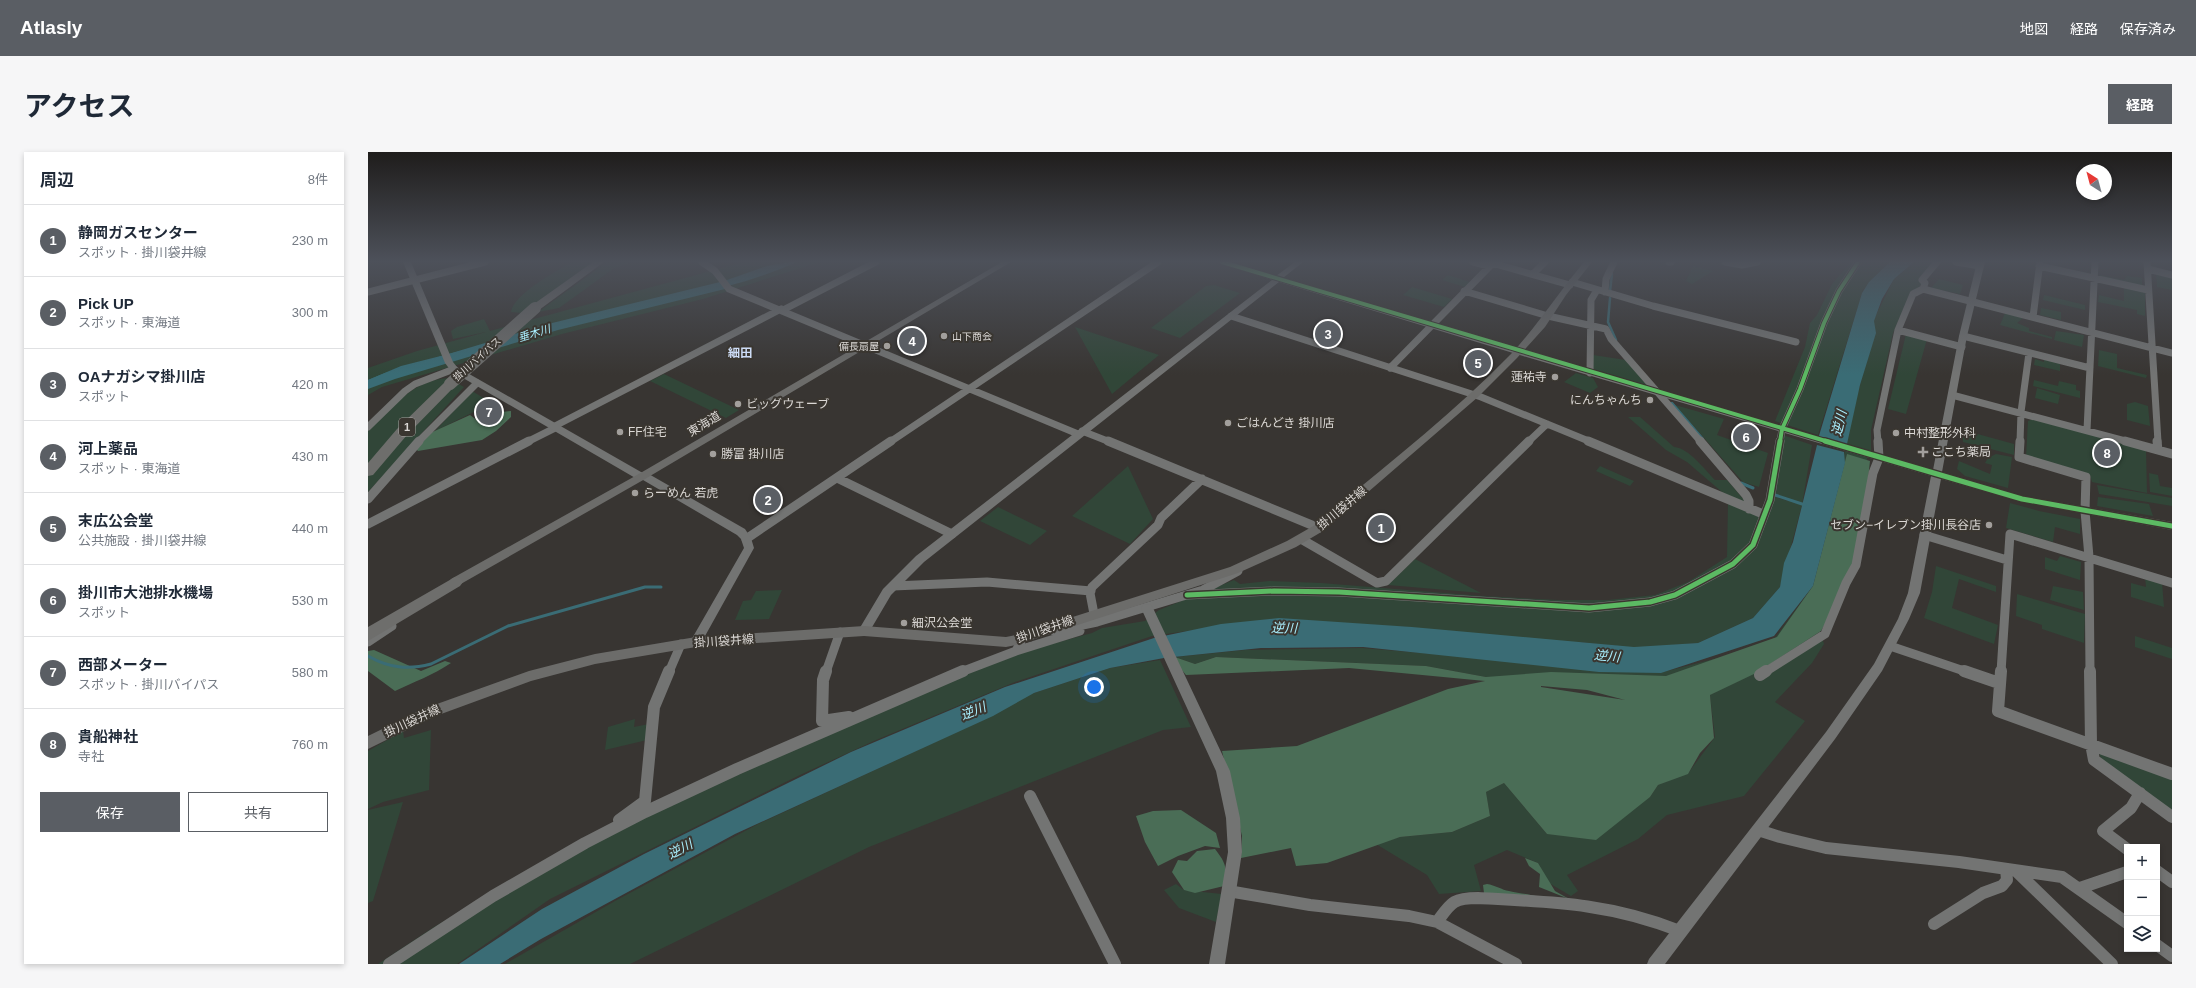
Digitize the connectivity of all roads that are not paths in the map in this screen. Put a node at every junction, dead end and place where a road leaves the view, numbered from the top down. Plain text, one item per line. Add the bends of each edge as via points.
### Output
1 (423, 300) edge
2 (546, 300) edge
3 (757, 300) edge
4 (802, 300) edge
5 (941, 300) edge
6 (1102, 300) edge
7 (1251, 300) edge
8 (1347, 300) edge
9 (1456, 300) edge
10 (1492, 300) edge
11 (1559, 300) edge
12 (1591, 300) edge
13 (1635, 300) edge
14 (1834, 300) edge
15 (1911, 300) edge
16 (1966, 300) edge
17 (2036, 300) edge
18 (2093, 300) edge
19 (2149, 300) edge
20 (1971, 301) junction
21 (782, 310) junction
22 (1231, 316) junction
23 (1548, 316) junction
24 (2034, 317) junction
25 (1432, 325) junction
26 (1590, 325) junction
27 (1898, 330) junction
28 (2091, 332) junction
29 (1963, 336) junction
30 (1796, 342) dead end
31 (864, 344) junction
32 (1962, 347) junction
33 (2151, 348) junction
34 (1519, 351) junction
35 (2029, 353) junction
36 (2172, 353) edge
37 (452, 366) junction
38 (1390, 368) junction
39 (2090, 368) junction
40 (1590, 373) junction
41 (477, 383) junction
42 (970, 389) junction
43 (1658, 393) junction
44 (1474, 395) junction
45 (1952, 395) junction
46 (2021, 412) junction
47 (1547, 424) junction
48 (368, 427) edge
49 (554, 428) junction
50 (1785, 430) junction
51 (2087, 430) junction
52 (1080, 432) junction
53 (2158, 450) junction
54 (2172, 454) edge
55 (1874, 457) junction
56 (368, 472) edge
57 (1937, 474) junction
58 (642, 476) junction
59 (837, 478) junction
60 (1202, 479) junction
61 (368, 499) edge
62 (1749, 509) junction
63 (2085, 511) junction
64 (1763, 514) junction
65 (368, 524) edge
66 (2172, 526) edge
67 (1319, 528) junction
68 (952, 534) junction
69 (1924, 535) junction
70 (746, 539) junction
71 (1302, 539) junction
72 (2089, 557) junction
73 (2007, 560) junction
74 (487, 564) junction
75 (1243, 568) junction
76 (455, 582) junction
77 (2172, 583) edge
78 (893, 586) junction
79 (1091, 591) junction
80 (1187, 595) junction
81 (1148, 611) junction
82 (1096, 618) junction
83 (368, 629) edge
84 (864, 631) junction
85 (840, 632) junction
86 (368, 635) edge
87 (1027, 637) junction
88 (368, 642) edge
89 (696, 642) junction
90 (681, 644) junction
91 (1890, 646) junction
92 (1016, 651) junction
93 (1760, 676) dead end
94 (1998, 683) junction
95 (860, 716) junction
96 (368, 744) edge
97 (2091, 744) junction
98 (2172, 774) edge
99 (2140, 793) junction
100 (1030, 796) dead end
101 (2172, 817) edge
102 (1758, 830) junction
103 (595, 838) junction
104 (2124, 847) edge
105 (2011, 869) junction
106 (2124, 873) edge
107 (2160, 873) edge
108 (2172, 882) edge
109 (2080, 888) junction
110 (1228, 891) junction
111 (2124, 921) edge
112 (1437, 922) junction
113 (1934, 924) dead end
114 (1680, 931) junction
115 (2160, 947) edge
116 (2172, 956) edge
117 (389, 964) edge
118 (1115, 964) edge
119 (1217, 964) edge
120 (1516, 964) edge
121 (1655, 964) edge
122 (2112, 964) edge

1 - 37 street
2 - 56 highway, 掛川バイパス / 1, bridge via 450,384 402,432
3 - 21 street
4 - 21 street
5 - 31 main road, 東海道
6 - 42 street
7 - 22 street
8 - 25 street
9 - 25 street
10 - 23 street
11 - 23 main road, 掛川袋井線
12 - 26 street
13 - 30 street
14 - 50 street via 1813,350
15 - 27 street
16 - 20 street
17 - 24 street
18 - 28 street
19 - 33 street
20 - 24 street
20 - 29 street
21 - 31 street
21 - 49 street
22 - 38 street
22 - 52 street
23 - 26 street
23 - 34 main road, 掛川袋井線
24 - 28 street
25 - 34 street
25 - 38 street
26 - 40 street
26 - 43 street via 1606,329
27 - 32 street
27 - 55 street via 1877,430
28 - 33 street
28 - 39 street
29 - 32 street
29 - 35 street
31 - 42 street
31 - 58 main road, 東海道
32 - 45 street
33 - 36 street
33 - 53 street
34 - 40 street
34 - 44 main road, 掛川袋井線
35 - 39 street
35 - 46 street
37 - 41 street
37 - 48 street via 404,391
38 - 44 street
39 - 51 street
40 - 43 street
41 - 49 street
41 - 61 street via 431,428
42 - 52 street
42 - 59 street
43 - 50 street
43 - 62 street via 1746,495
44 - 47 street
44 - 67 main road, 掛川袋井線
45 - 46 street
45 - 57 street
46 - 51 street
46 - 63 street via 2019,457 2086,477
47 - 62 street
47 - 71 street via 1386,582 1377,583
49 - 58 street
49 - 65 street
50 - 55 street
50 - 64 street via 1770,500
51 - 53 street
52 - 60 street
52 - 68 street
53 - 54 street
55 - 57 street
55 - 93 street via 1856,565 1825,634
57 - 63 street via 2022,500
57 - 69 street
58 - 70 street via 741,532
58 - 74 main road, 東海道
59 - 68 street
59 - 70 street
60 - 67 street
60 - 79 street via 1092,587
62 - 64 street
63 - 66 street
63 - 72 street
64 - 80 street via 1753,545 1733,564 1675,595 1650,602 1588,608 1339,592 1274,591
67 - 71 main road, 掛川袋井線
68 - 78 street via 920,559
69 - 73 street
69 - 91 street via 1914,593
70 - 89 street via 749,548
71 - 75 main road, 掛川袋井線
72 - 73 street via 2010,534
72 - 77 street
72 - 97 street
73 - 94 street
74 - 76 main road, 東海道
74 - 88 street
75 - 80 street via 1202,590
75 - 82 main road, 掛川袋井線
76 - 83 highway
76 - 86 highway
78 - 79 street via 975,581
78 - 84 street
79 - 82 street
80 - 81 street
81 - 82 street
81 - 110 street via 1223,771 1229,791 1235,852
82 - 87 main road, 掛川袋井線
82 - 92 street via 1089,629
84 - 85 main road, 掛川袋井線
84 - 87 main road, 掛川袋井線 via 990,642
85 - 89 main road, 掛川袋井線
85 - 95 street via 823,680 822,721
87 - 92 street
89 - 90 main road, 掛川袋井線
90 - 96 main road, 掛川袋井線 via 595,659 529,676 428,713
90 - 103 street via 654,707 645,801
91 - 94 street
91 - 102 street via 1850,710
92 - 95 street
94 - 97 street via 1998,711
95 - 103 street via 732,772
97 - 98 street
97 - 99 street via 2094,760
99 - 101 street
99 - 104 street via 2131,808 2103,831
100 - 118 street
102 - 105 street via 1782,839 1818,847
102 - 114 street
103 - 117 street via 493,896
105 - 109 street via 2062,877
105 - 113 street via 2002,886 1983,893
105 - 122 street
106 - 109 street
107 - 108 street
109 - 111 street
110 - 112 street
110 - 119 street
112 - 114 street via 1454,901 1561,901 1632,912
112 - 120 street
114 - 121 street
115 - 116 street

